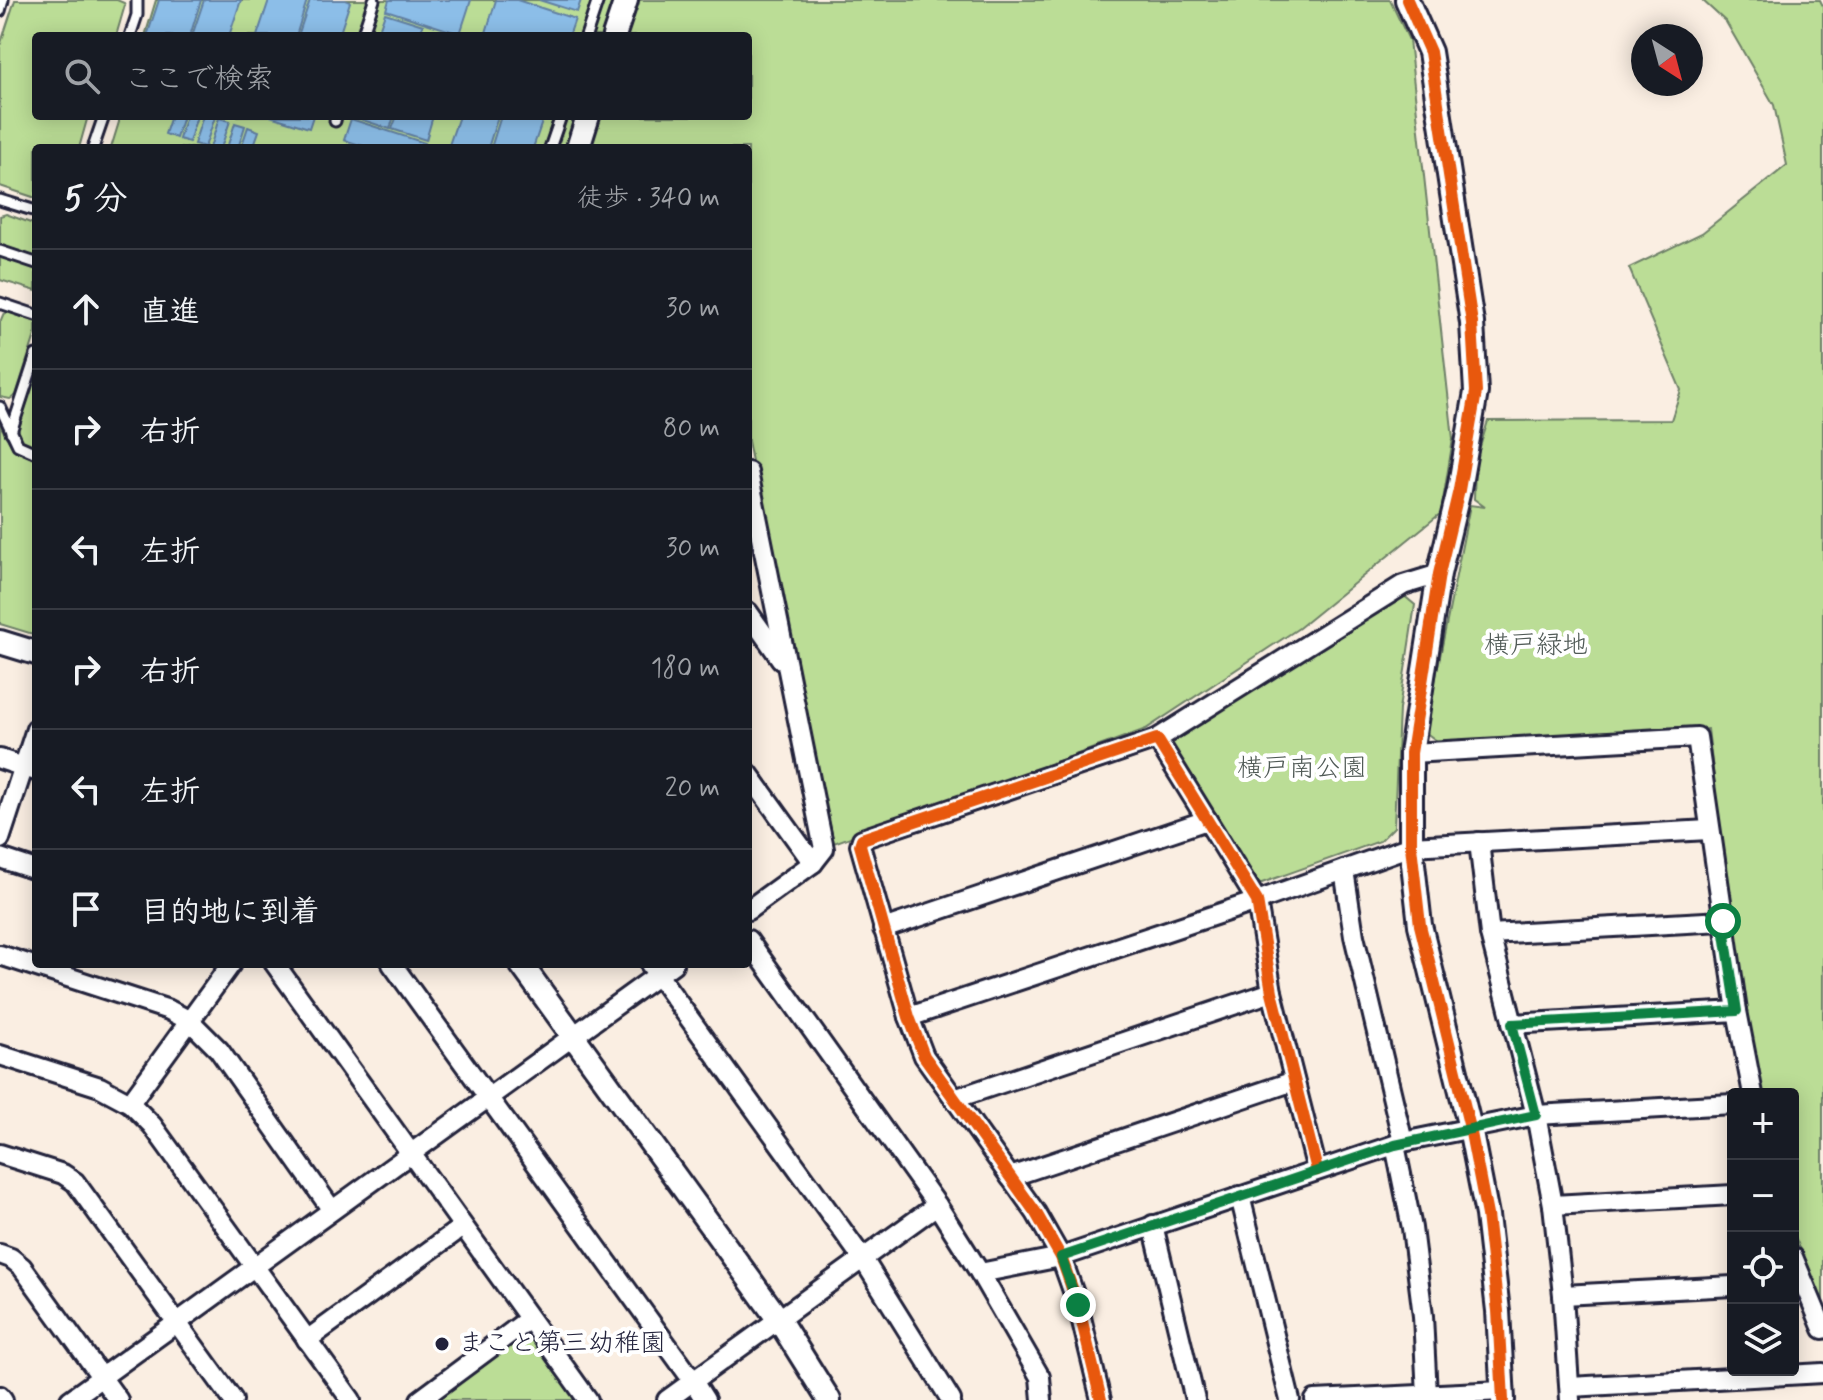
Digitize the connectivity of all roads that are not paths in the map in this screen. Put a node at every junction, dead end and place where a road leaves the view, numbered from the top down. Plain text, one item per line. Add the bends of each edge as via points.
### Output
1 (3, 0) edge
2 (137, 0) edge
3 (374, 0) edge
4 (598, 0) edge
5 (626, 0) edge
6 (1407, 0) edge
7 (0, 11) edge
8 (131, 32) edge
9 (363, 32) edge
10 (587, 32) edge
11 (615, 32) edge
12 (103, 120) edge
13 (560, 120) edge
14 (587, 120) edge
15 (94, 144) edge
16 (551, 144) edge
17 (579, 144) edge
18 (0, 200) edge
19 (32, 210) edge
20 (0, 251) edge
21 (32, 262) edge
22 (0, 303) edge
23 (32, 314) edge
24 (32, 367) edge
25 (0, 405) edge
26 (18, 409) junction
27 (11, 432) junction
28 (32, 451) edge
29 (752, 492) edge
30 (1439, 574) junction
31 (752, 618) edge
32 (0, 642) edge
33 (32, 652) edge
34 (786, 665) junction
35 (1157, 739) junction
36 (1411, 753) junction
37 (0, 759) edge
38 (30, 769) edge
39 (752, 779) edge
40 (1207, 820) junction
41 (1709, 830) junction
42 (0, 839) edge
43 (1479, 842) junction
44 (1411, 846) junction
45 (0, 858) edge
46 (813, 863) junction
47 (32, 869) edge
48 (1344, 870) junction
49 (1257, 901) junction
50 (752, 907) edge
51 (1723, 921) junction
52 (883, 929) junction
53 (1490, 934) junction
54 (752, 946) edge
55 (0, 955) edge
56 (32, 965) edge
57 (40, 968) edge
58 (228, 968) edge
59 (278, 968) edge
60 (395, 968) edge
61 (524, 968) edge
62 (660, 968) edge
63 (1272, 992) junction
64 (1737, 1011) junction
65 (909, 1017) junction
66 (190, 1021) junction
67 (1512, 1024) junction
68 (573, 1036) junction
69 (0, 1055) edge
70 (1294, 1081) junction
71 (1752, 1088) edge
72 (488, 1097) junction
73 (954, 1099) junction
74 (130, 1103) junction
75 (1727, 1104) edge
76 (1536, 1115) junction
77 (1470, 1128) junction
78 (1399, 1143) junction
79 (0, 1154) edge
80 (410, 1154) junction
81 (1317, 1170) junction
82 (1010, 1177) junction
83 (1727, 1195) edge
84 (1240, 1196) junction
85 (937, 1205) junction
86 (1553, 1205) junction
87 (332, 1210) junction
88 (1153, 1225) junction
89 (462, 1227) junction
90 (0, 1254) edge
91 (1061, 1257) junction
92 (863, 1259) junction
93 (255, 1267) junction
94 (980, 1273) junction
95 (1799, 1284) edge
96 (1727, 1286) edge
97 (1563, 1295) junction
98 (529, 1319) junction
99 (779, 1320) junction
100 (178, 1323) junction
101 (1823, 1329) edge
102 (307, 1340) junction
103 (1823, 1373) edge
104 (101, 1378) junction
105 (693, 1381) junction
106 (1570, 1393) edge
107 (1427, 1395) junction
108 (1503, 1395) edge
109 (70, 1400) edge
110 (118, 1400) edge
111 (233, 1400) edge
112 (351, 1400) edge
113 (420, 1400) edge
114 (588, 1400) edge
115 (667, 1400) edge
116 (705, 1400) edge
117 (829, 1400) edge
118 (951, 1400) edge
119 (1042, 1400) edge
120 (1101, 1400) edge
121 (1195, 1400) edge
122 (1290, 1400) edge
123 (1315, 1400) edge

1 - 7 lane
2 - 8 lane
3 - 9 lane
4 - 10 lane
5 - 11 street
6 - 30 street via 1430,52 1472,323 1476,392
12 - 15 lane
13 - 16 lane
14 - 17 street
18 - 19 lane
20 - 21 lane
22 - 23 lane
24 - 26 lane
25 - 26 lane
25 - 27 lane
26 - 27 lane
27 - 28 lane via 18,445
29 - 34 street
30 - 35 street via 1403,585
30 - 36 street
31 - 34 street
32 - 33 street
34 - 46 street via 824,849
35 - 40 street
35 - 52 street via 862,839
36 - 41 street via 1697,737
36 - 44 street
37 - 38 street
38 - 42 street
39 - 46 street
40 - 49 street
40 - 52 street
41 - 43 street
41 - 51 street
43 - 44 street
43 - 53 street
44 - 48 street
44 - 77 street via 1420,925
45 - 47 street
46 - 50 street
48 - 49 street
48 - 78 street
49 - 63 street
49 - 65 street
51 - 53 street
51 - 64 street
52 - 65 street
53 - 67 street
54 - 85 street
55 - 56 street
57 - 66 street
58 - 66 street
59 - 80 street
60 - 72 street
61 - 68 street
62 - 68 street
62 - 92 street
63 - 70 street
63 - 73 street
64 - 67 street
64 - 71 street
65 - 73 street via 924,1056
66 - 74 street
66 - 87 street via 219,1050
67 - 76 street
68 - 72 street
68 - 99 street
69 - 74 street via 100,1087
70 - 81 street
70 - 82 street
72 - 80 street
72 - 105 street
73 - 82 street
74 - 93 street via 152,1125
75 - 76 street
76 - 77 street
76 - 86 street
77 - 78 street
77 - 108 street via 1487,1215
78 - 81 street
78 - 107 street via 1423,1316
79 - 100 street via 75,1182
80 - 87 street
80 - 89 street
81 - 84 street
82 - 91 street
83 - 86 street
84 - 88 street
84 - 122 street
85 - 92 street
85 - 94 street
86 - 97 street
87 - 93 street
88 - 91 street
88 - 121 street
89 - 98 street
89 - 102 street
90 - 104 street via 22,1267
91 - 94 street
91 - 120 street
92 - 99 street
92 - 118 street
93 - 100 street
93 - 102 street
94 - 119 street via 1040,1377
95 - 101 street
96 - 97 street
97 - 106 street
98 - 113 street
98 - 114 street
99 - 105 street
99 - 117 street
100 - 104 street
100 - 111 street
102 - 112 street
103 - 106 street
104 - 109 street
104 - 110 street
105 - 115 street
105 - 116 street
107 - 108 street
107 - 123 street

